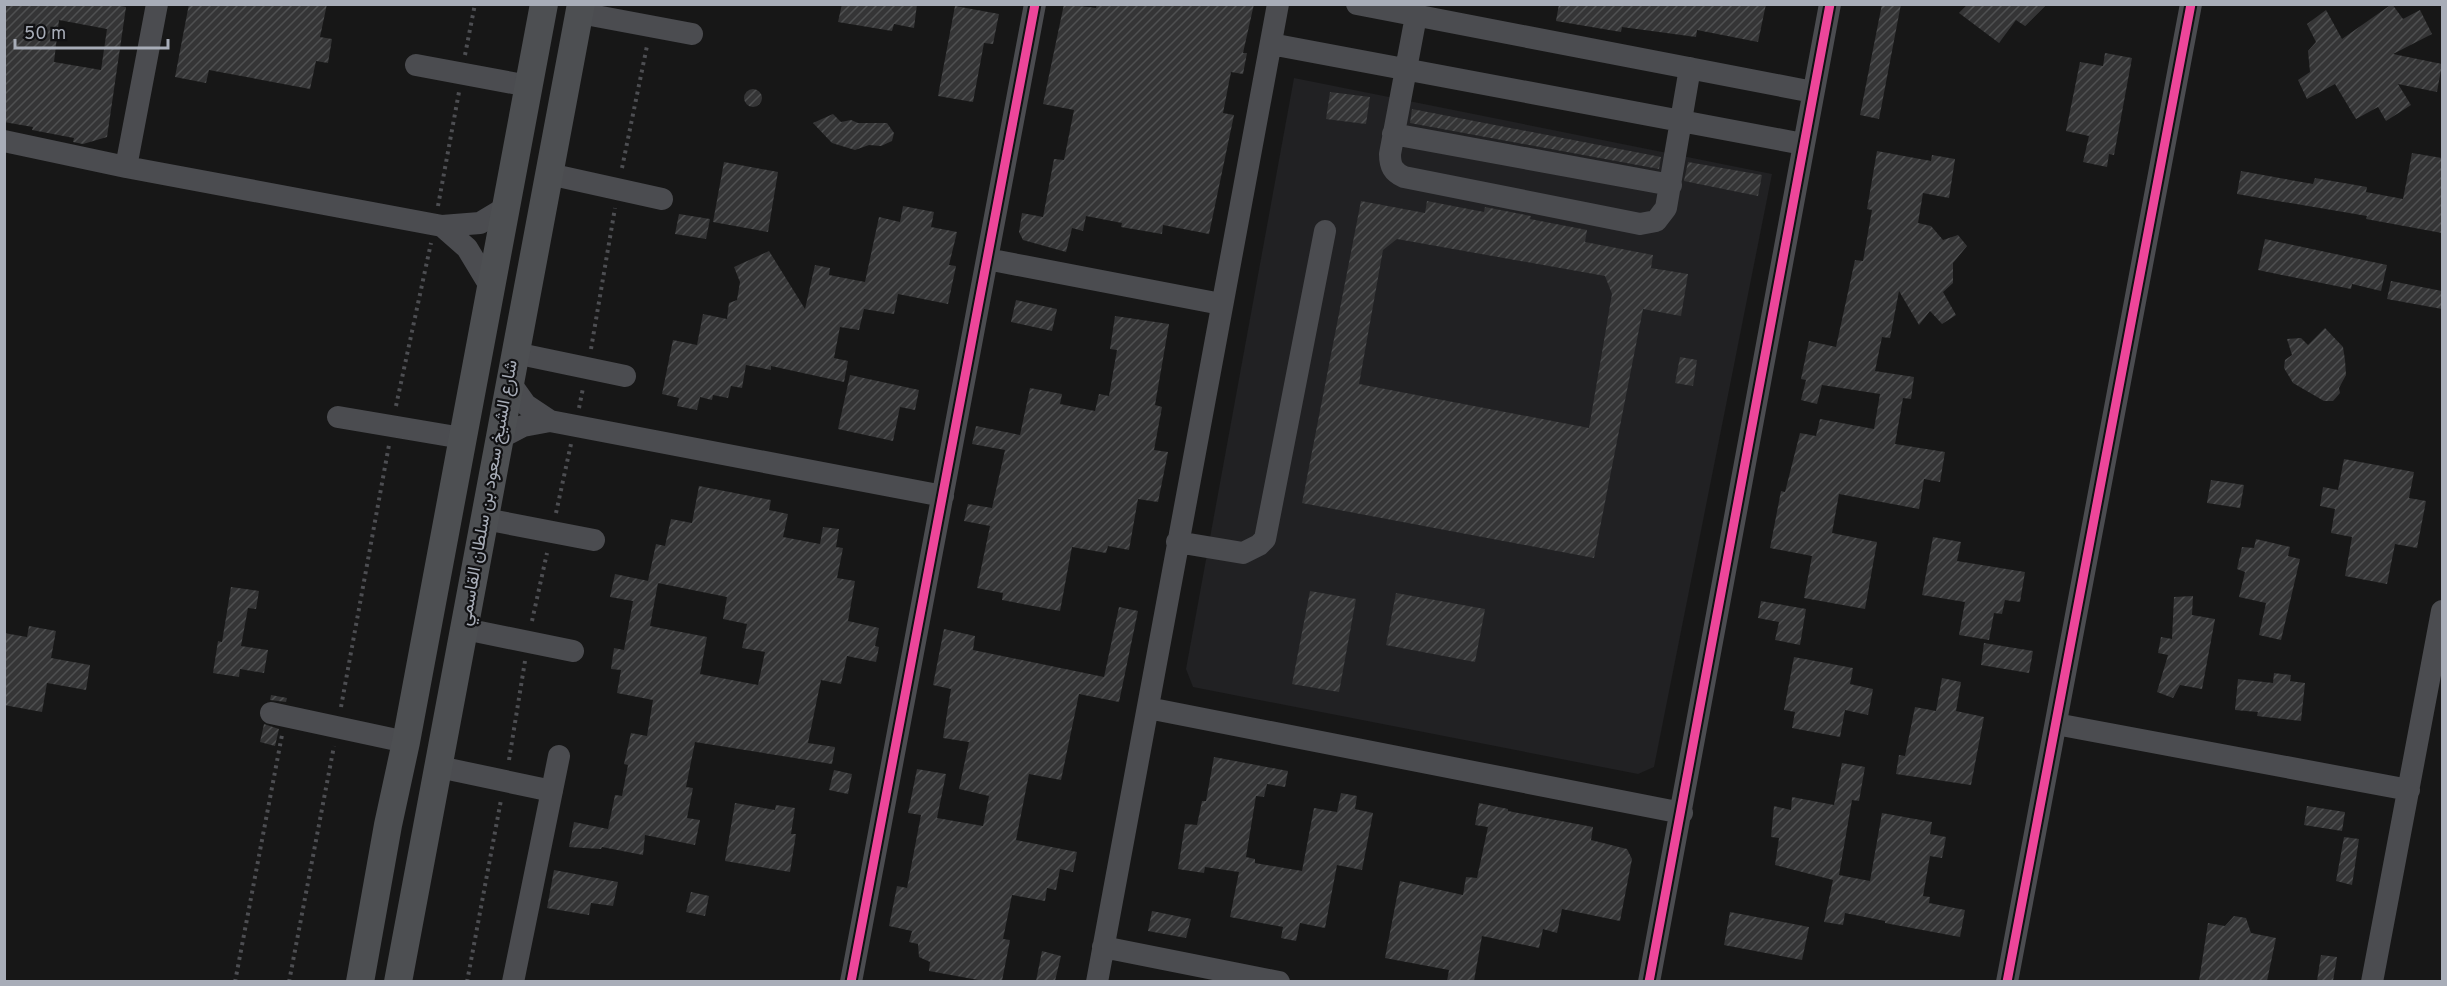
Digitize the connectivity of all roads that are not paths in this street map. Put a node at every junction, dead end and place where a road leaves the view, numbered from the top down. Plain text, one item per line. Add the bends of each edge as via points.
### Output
1 (158, 4) edge
2 (544, 4) edge
3 (1035, 4) edge
4 (1278, 4) edge
5 (1357, 4) edge
6 (1830, 4) edge
7 (2192, 4) edge
8 (581, 9) edge
9 (1416, 16) junction
10 (692, 34) dead end
11 (1271, 44) junction
12 (416, 65) dead end
13 (1690, 68) junction
14 (1405, 69) junction
15 (529, 86) junction
16 (1813, 92) junction
17 (1681, 121) junction
18 (1394, 134) junction
19 (4, 141) edge
20 (1803, 144) junction
21 (126, 167) junction
22 (549, 174) junction
23 (1671, 185) junction
24 (662, 199) dead end
25 (505, 208) junction
26 (438, 226) junction
27 (1324, 231) dead end
28 (987, 259) junction
29 (490, 286) junction
30 (1221, 304) junction
31 (515, 353) junction
32 (625, 376) dead end
33 (509, 381) junction
34 (338, 417) dead end
35 (550, 420) junction
36 (462, 438) junction
37 (498, 439) junction
38 (943, 496) junction
39 (485, 519) junction
40 (594, 540) dead end
41 (1177, 543) junction
42 (2442, 612) edge
43 (465, 629) junction
44 (573, 651) dead end
45 (1148, 708) junction
46 (278, 714) road end
47 (2056, 724) junction
48 (406, 742) junction
49 (559, 756) dead end
50 (439, 767) junction
51 (2409, 790) junction
52 (552, 791) junction
53 (1682, 813) junction
54 (388, 825) junction
55 (420, 867) junction
56 (1103, 947) junction
57 (360, 981) edge
58 (398, 981) edge
59 (513, 981) edge
60 (851, 981) edge
61 (1097, 981) edge
62 (1279, 981) edge
63 (1649, 981) edge
64 (2007, 981) edge
65 (2372, 981) edge

1 - 21 street
2 - 15 main road, شارع الشيخ سعود بن سلطان القاسمي
3 - 28 street
4 - 11 street
5 - 9 street
6 - 16 street
7 - 47 street
8 - 10 street
8 - 22 main road, شارع الشيخ سعود بن سلطان القاسمي
9 - 13 street
9 - 14 street
11 - 14 street
11 - 30 street
12 - 15 street
13 - 16 street
13 - 17 street
14 - 17 street
14 - 18 street
15 - 25 main road, شارع الشيخ سعود بن سلطان القاسمي
16 - 20 street
17 - 20 street
17 - 23 street
18 - 23 street
18 - 23 street via 1390,161 1392,168 1404,177 1640,224 1656,221 1662,215
19 - 21 street
20 - 53 street
21 - 26 street
22 - 24 street
22 - 31 main road, شارع الشيخ سعود بن سلطان القاسمي
25 - 26 street via 480,223
25 - 29 main road, شارع الشيخ سعود بن سلطان القاسمي
26 - 29 street via 467,248
27 - 41 street via 1268,531 1259,545 1243,553
28 - 30 street
28 - 38 street
29 - 36 main road, شارع الشيخ سعود بن سلطان القاسمي
30 - 41 street
31 - 32 street
31 - 33 main road, شارع الشيخ سعود بن سلطان القاسمي
33 - 35 street via 526,405
33 - 37 main road, شارع الشيخ سعود بن سلطان القاسمي
34 - 36 street
35 - 37 street via 523,426
35 - 38 street
36 - 48 main road, شارع الشيخ سعود بن سلطان القاسمي
37 - 39 main road, شارع الشيخ سعود بن سلطان القاسمي
38 - 60 street
39 - 40 street
39 - 43 main road, شارع الشيخ سعود بن سلطان القاسمي
41 - 45 street
42 - 51 street
43 - 44 street
43 - 50 main road, شارع الشيخ سعود بن سلطان القاسمي
45 - 53 street
45 - 56 street
46 - 48 street
47 - 51 street
47 - 64 street
48 - 54 main road, شارع الشيخ سعود بن سلطان القاسمي
49 - 52 street
50 - 52 street
50 - 55 main road, شارع الشيخ سعود بن سلطان القاسمي
51 - 65 street
52 - 59 street
53 - 63 street
54 - 55 main road via 394,856 401,863
54 - 57 main road, شارع الشيخ سعود بن سلطان القاسمي
55 - 58 main road, شارع الشيخ سعود بن سلطان القاسمي
56 - 61 street
56 - 62 street

